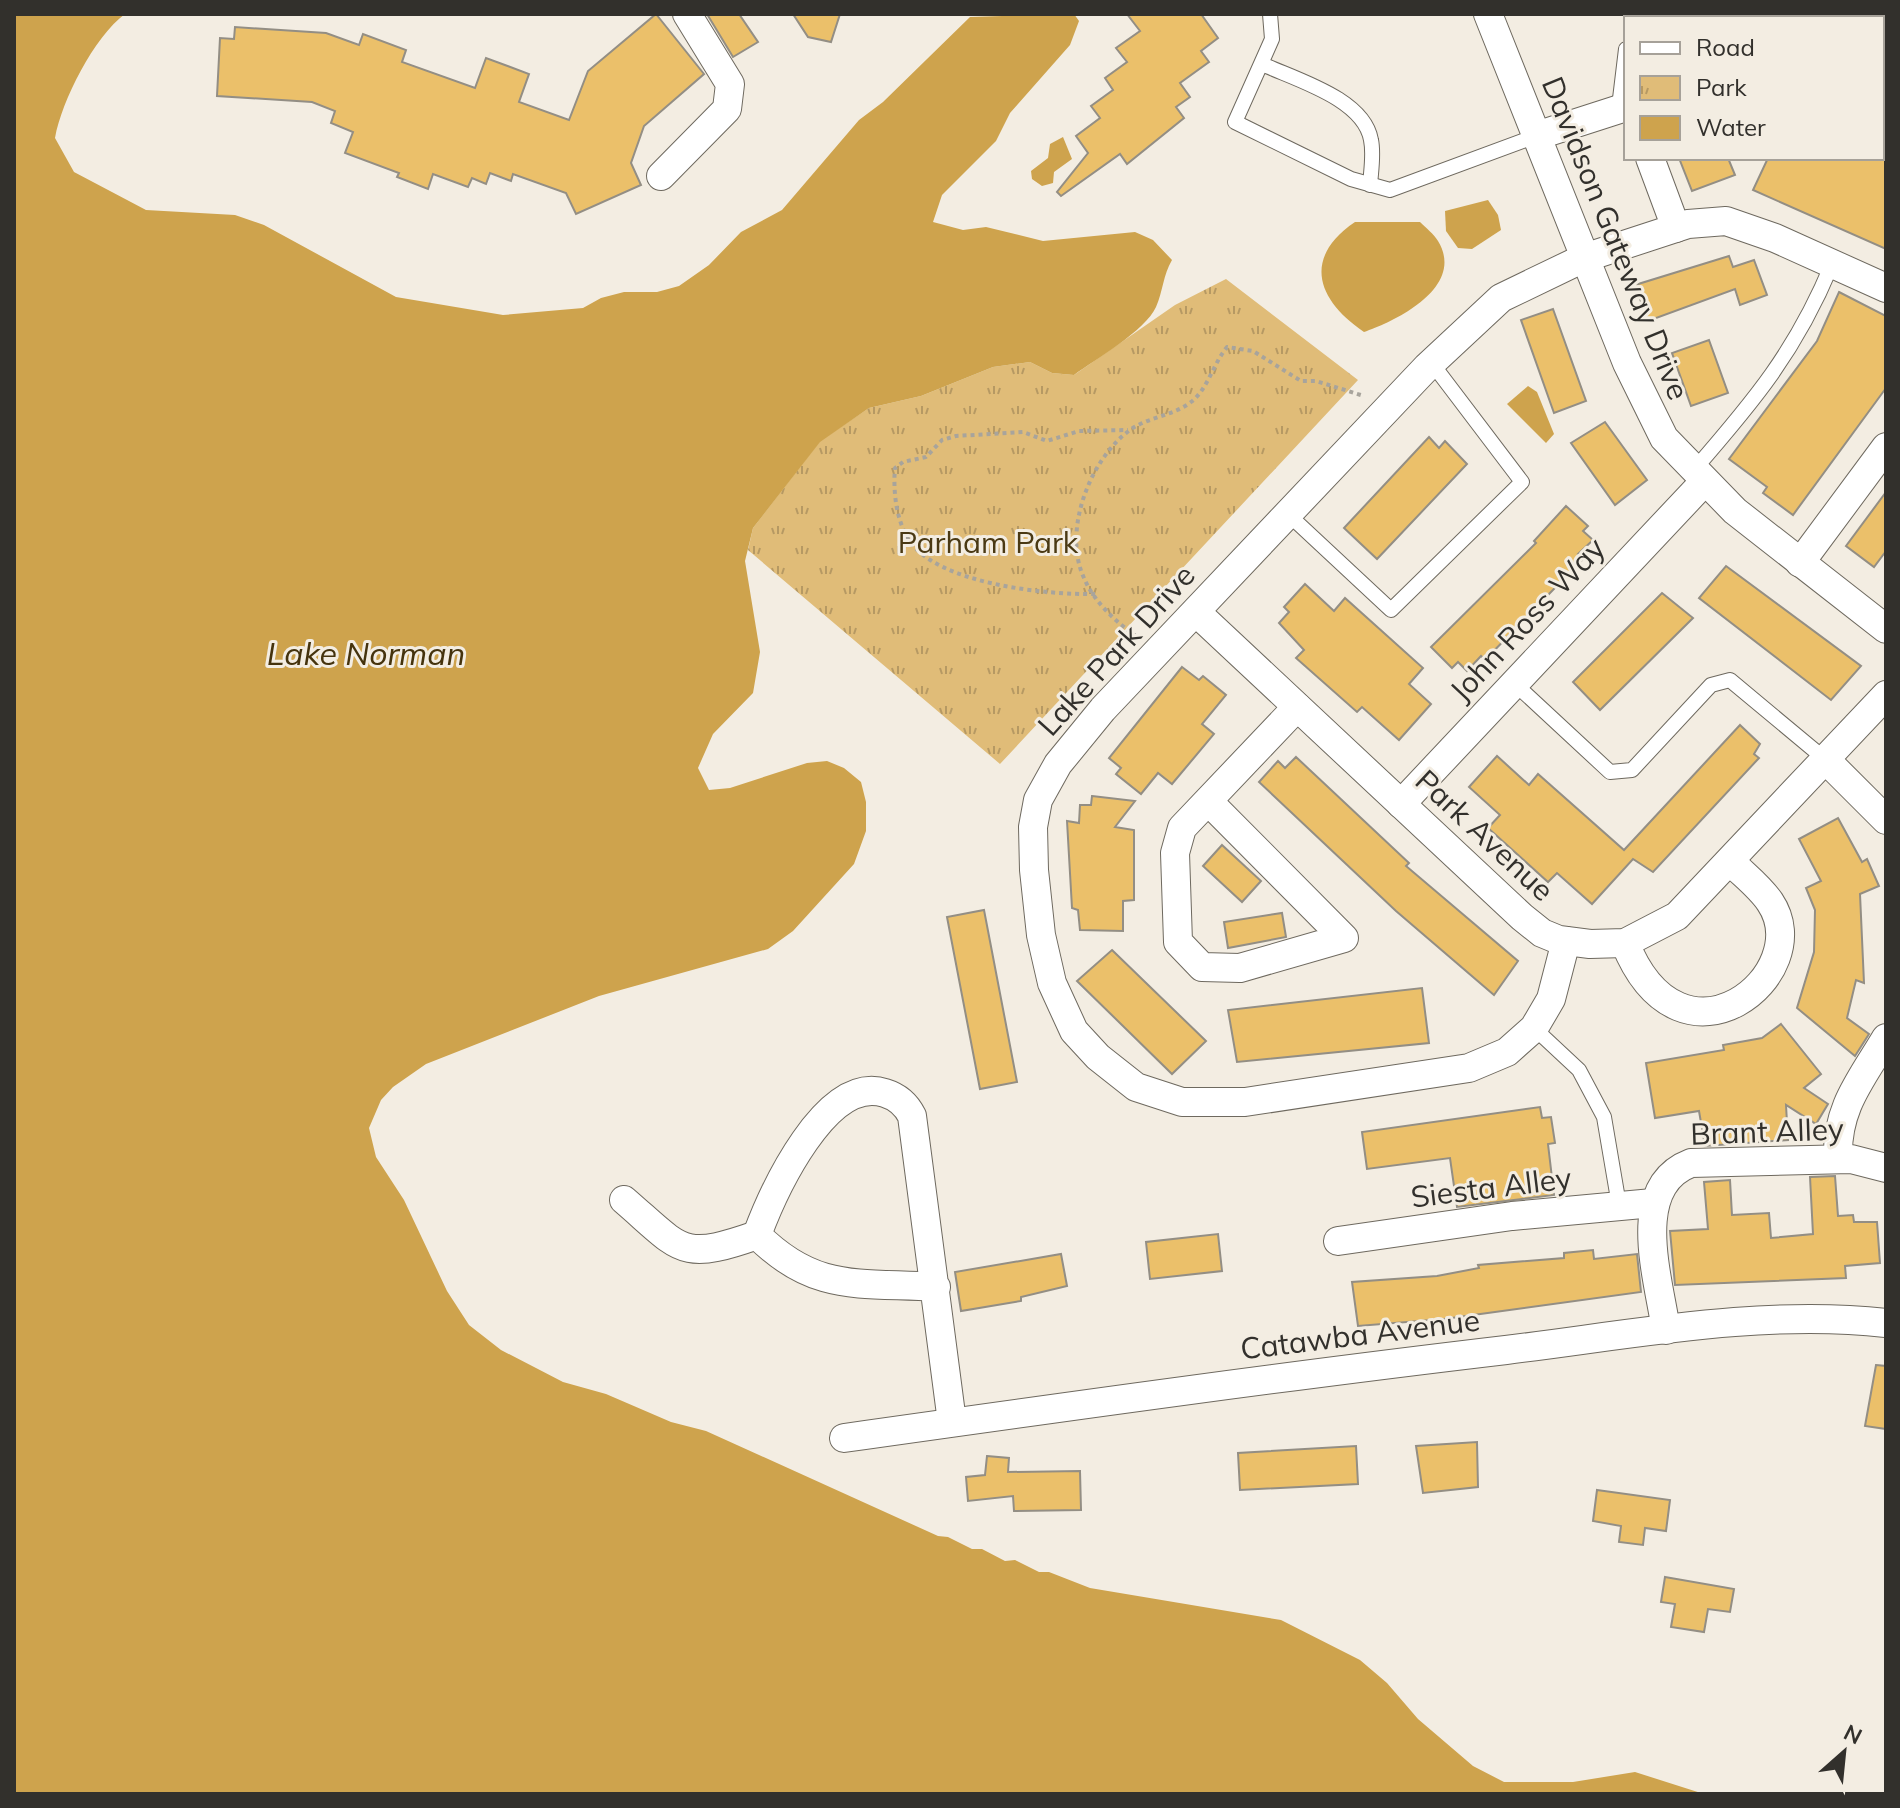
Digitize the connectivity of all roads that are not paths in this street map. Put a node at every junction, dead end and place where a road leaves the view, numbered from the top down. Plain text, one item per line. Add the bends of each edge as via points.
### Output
1 (687, 14) edge
2 (1270, 14) edge
3 (1488, 14) edge
4 (1262, 64) junction
5 (1624, 78) edge
6 (1622, 107) edge
7 (1536, 136) junction
8 (1651, 160) edge
9 (661, 176) dead end
10 (1370, 185) junction
11 (1676, 228) junction
12 (1584, 258) junction
13 (1832, 264) junction
14 (1886, 288) edge
15 (1431, 362) junction
16 (1886, 447) edge
17 (1698, 477) junction
18 (1288, 514) junction
19 (1800, 563) junction
20 (1196, 612) junction
21 (1886, 629) edge
22 (1514, 683) junction
23 (1886, 695) edge
24 (1297, 707) junction
25 (1826, 760) junction
26 (1208, 801) junction
27 (1401, 804) junction
28 (1886, 820) edge
29 (1731, 862) junction
30 (1566, 941) junction
31 (1625, 943) junction
32 (1534, 1028) junction
33 (1886, 1038) edge
34 (1838, 1159) junction
35 (1886, 1168) edge
36 (624, 1200) dead end
37 (1653, 1203) junction
38 (1619, 1205) junction
39 (757, 1235) junction
40 (1338, 1241) dead end
41 (936, 1287) junction
42 (1886, 1323) edge
43 (1666, 1330) junction
44 (952, 1422) junction
45 (844, 1438) dead end

1 - 9 street via 730,84 727,109
2 - 4 lane via 1272,39
3 - 7 street, Davidson Gateway Drive
4 - 10 lane via 1356,108 1372,143
4 - 10 lane via 1235,122
5 - 6 lane
6 - 7 street
7 - 10 lane via 1390,190
7 - 12 street, Davidson Gateway Drive
8 - 11 street
11 - 12 street, Lake Park Drive
11 - 13 street, Lake Park Drive via 1736,223
12 - 15 street, Lake Park Drive via 1501,298
12 - 17 street, Davidson Gateway Drive via 1649,411 1664,438
13 - 14 street, Lake Park Drive
13 - 17 lane via 1810,318
15 - 18 street, Lake Park Drive
15 - 18 lane via 1522,482 1391,610
16 - 19 street
17 - 19 street, Davidson Gateway Drive
17 - 22 street, John Ross Way
18 - 20 street, Lake Park Drive
19 - 21 street, Davidson Gateway Drive
20 - 24 street, Park Avenue
20 - 32 street, Lake Park Drive via 1081,735 1038,800 1033,827 1041,935 1052,983 1074,1031 1136,1087 1182,1102 1245,1102 1469,1068 1507,1052
22 - 25 lane via 1610,772 1632,770 1711,685 1730,680
22 - 27 street, John Ross Way
23 - 25 street, Park Avenue
24 - 26 street
24 - 27 street, Park Avenue
25 - 28 street
25 - 29 street, Park Avenue
26 - 26 street via 1182,828 1175,853 1178,942 1202,967 1240,968 1344,938
27 - 30 street, Park Avenue via 1522,917 1542,933
29 - 31 street, Park Avenue via 1677,916
29 - 31 street via 1771,903 1778,923 1771,968 1757,990 1736,1007 1713,1012 1685,1008 1659,996 1638,973
30 - 31 street, Park Avenue
30 - 32 street, Lake Park Drive via 1551,999
32 - 38 lane via 1579,1070 1604,1117
33 - 34 street via 1839,1122
34 - 35 street, Brant Alley
34 - 37 street, Brant Alley via 1691,1163 1662,1183
36 - 39 street via 681,1247 705,1252
37 - 38 street, Siesta Alley
37 - 43 street
38 - 40 street, Siesta Alley
39 - 41 street via 795,1268 827,1280
39 - 41 street via 775,1187 820,1123 846,1098 862,1090 878,1091 906,1104 912,1116
41 - 44 street
42 - 43 street, Catawba Avenue via 1811,1319
43 - 44 street, Catawba Avenue
44 - 45 street, Catawba Avenue

